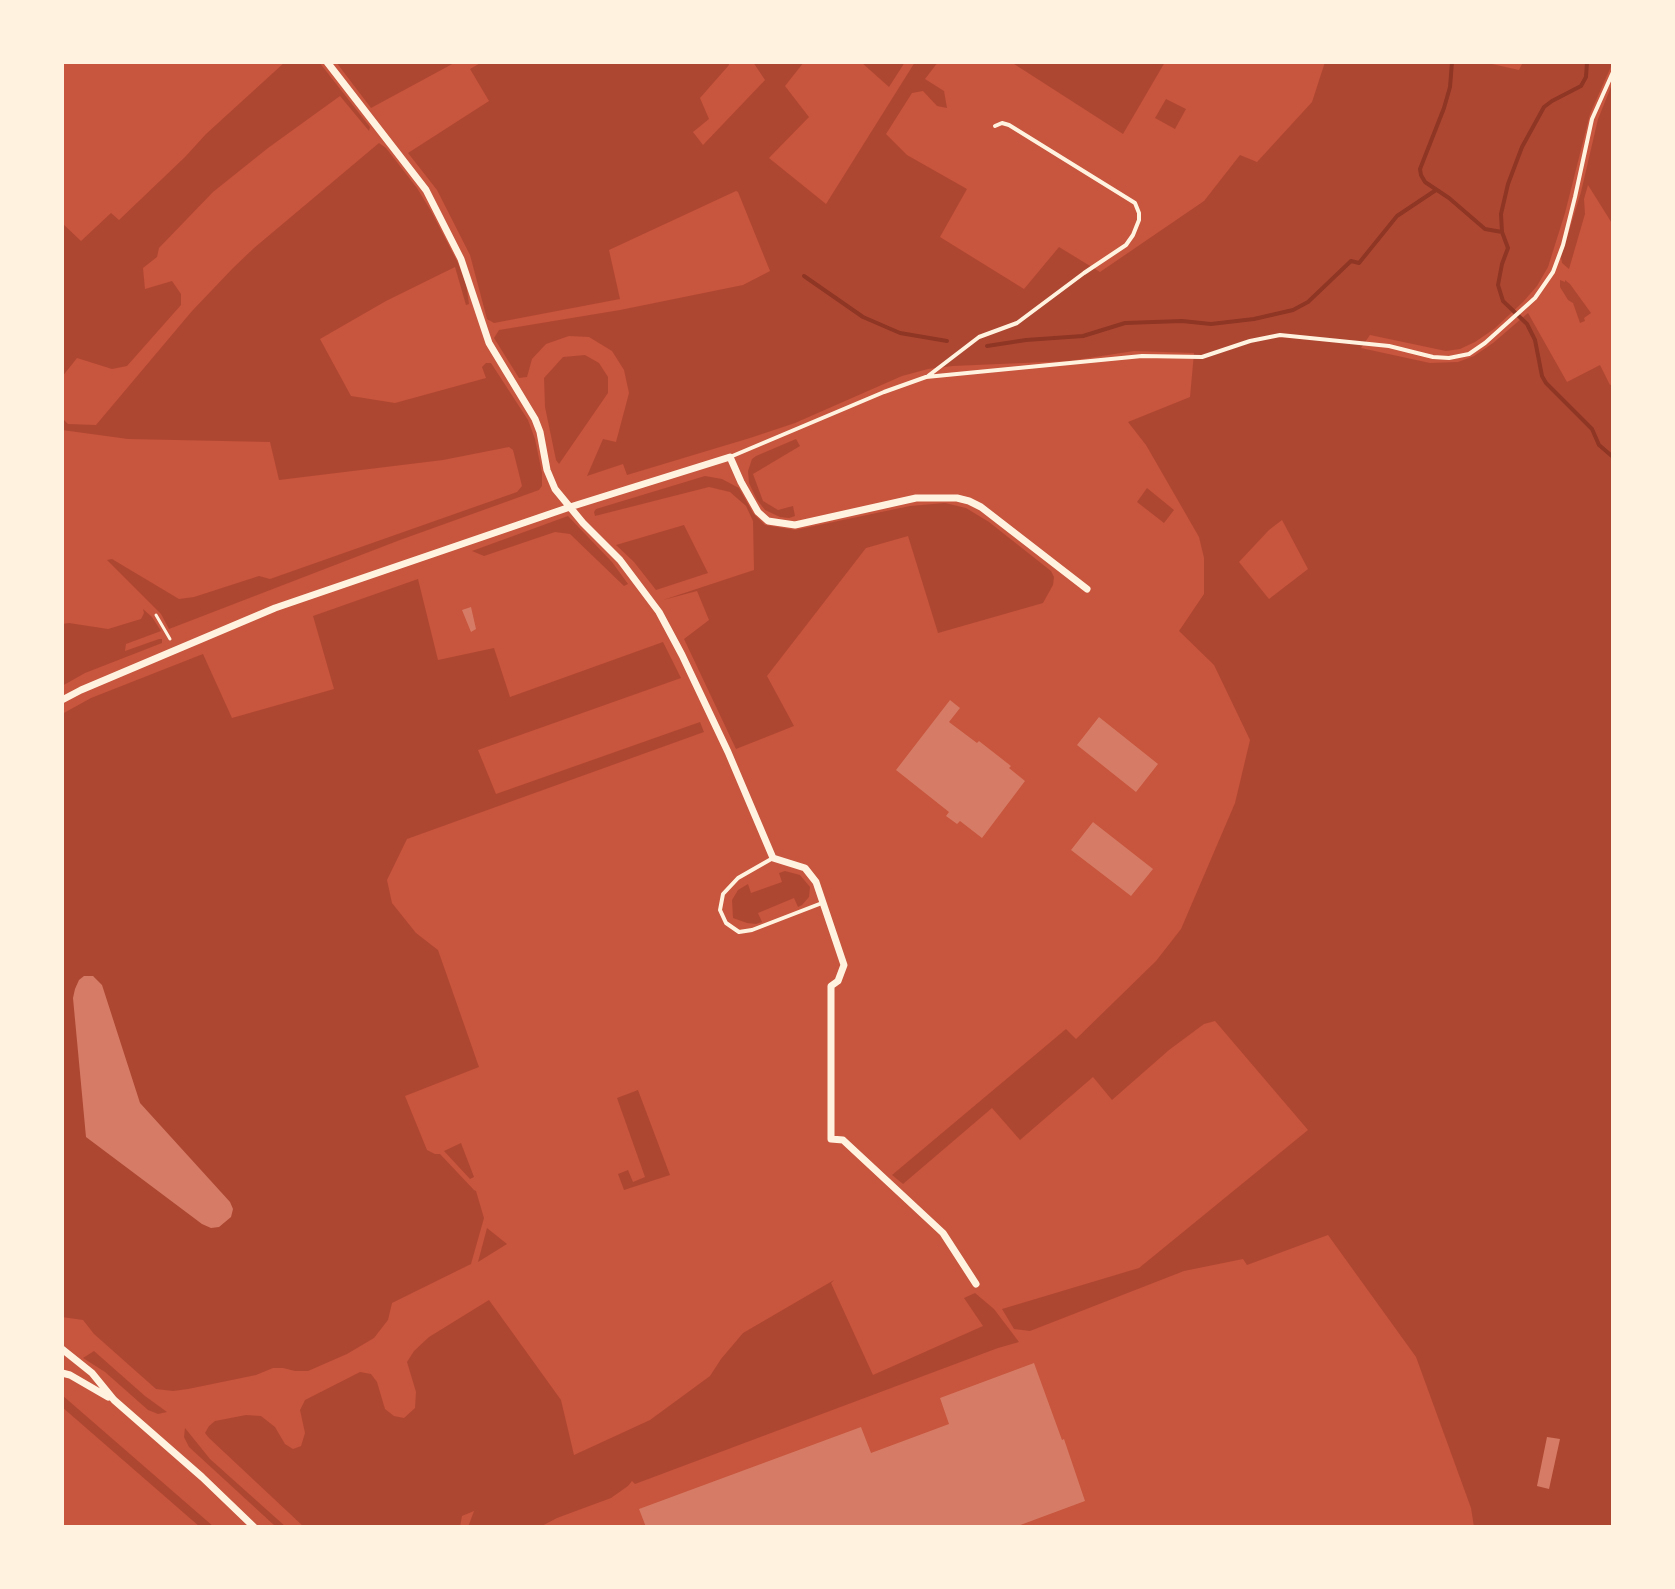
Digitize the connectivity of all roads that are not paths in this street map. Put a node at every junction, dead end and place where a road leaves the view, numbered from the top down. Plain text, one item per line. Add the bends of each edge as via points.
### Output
1 (327, 62) edge
2 (1613, 72) edge
3 (995, 126) dead end
4 (926, 377) junction
5 (730, 457) junction
6 (570, 507) junction
7 (1087, 589) dead end
8 (62, 700) edge
9 (773, 858) junction
10 (822, 903) junction
11 (976, 1284) dead end
12 (62, 1349) edge
13 (62, 1373) edge
14 (114, 1400) junction
15 (254, 1527) edge

1 - 6 street via 426,190 461,259 489,343 535,419 555,489
2 - 4 lane via 1592,119 1556,266 1535,298 1469,354 1433,357 1389,346 1280,335 1202,357 1142,356
3 - 4 lane via 1009,125 1135,203 1139,220 1126,245 1017,323 979,337
4 - 5 lane
5 - 6 street
5 - 7 street via 758,512 768,521 795,525 916,498 957,498 989,512
6 - 8 street via 275,608
6 - 9 street via 659,612
9 - 10 street via 805,868
9 - 10 lane via 738,878 723,894 720,910 726,923 739,932 752,930
10 - 11 street via 844,965 831,986 831,1139 843,1140 943,1233
12 - 14 street
13 - 14 street
14 - 15 street

